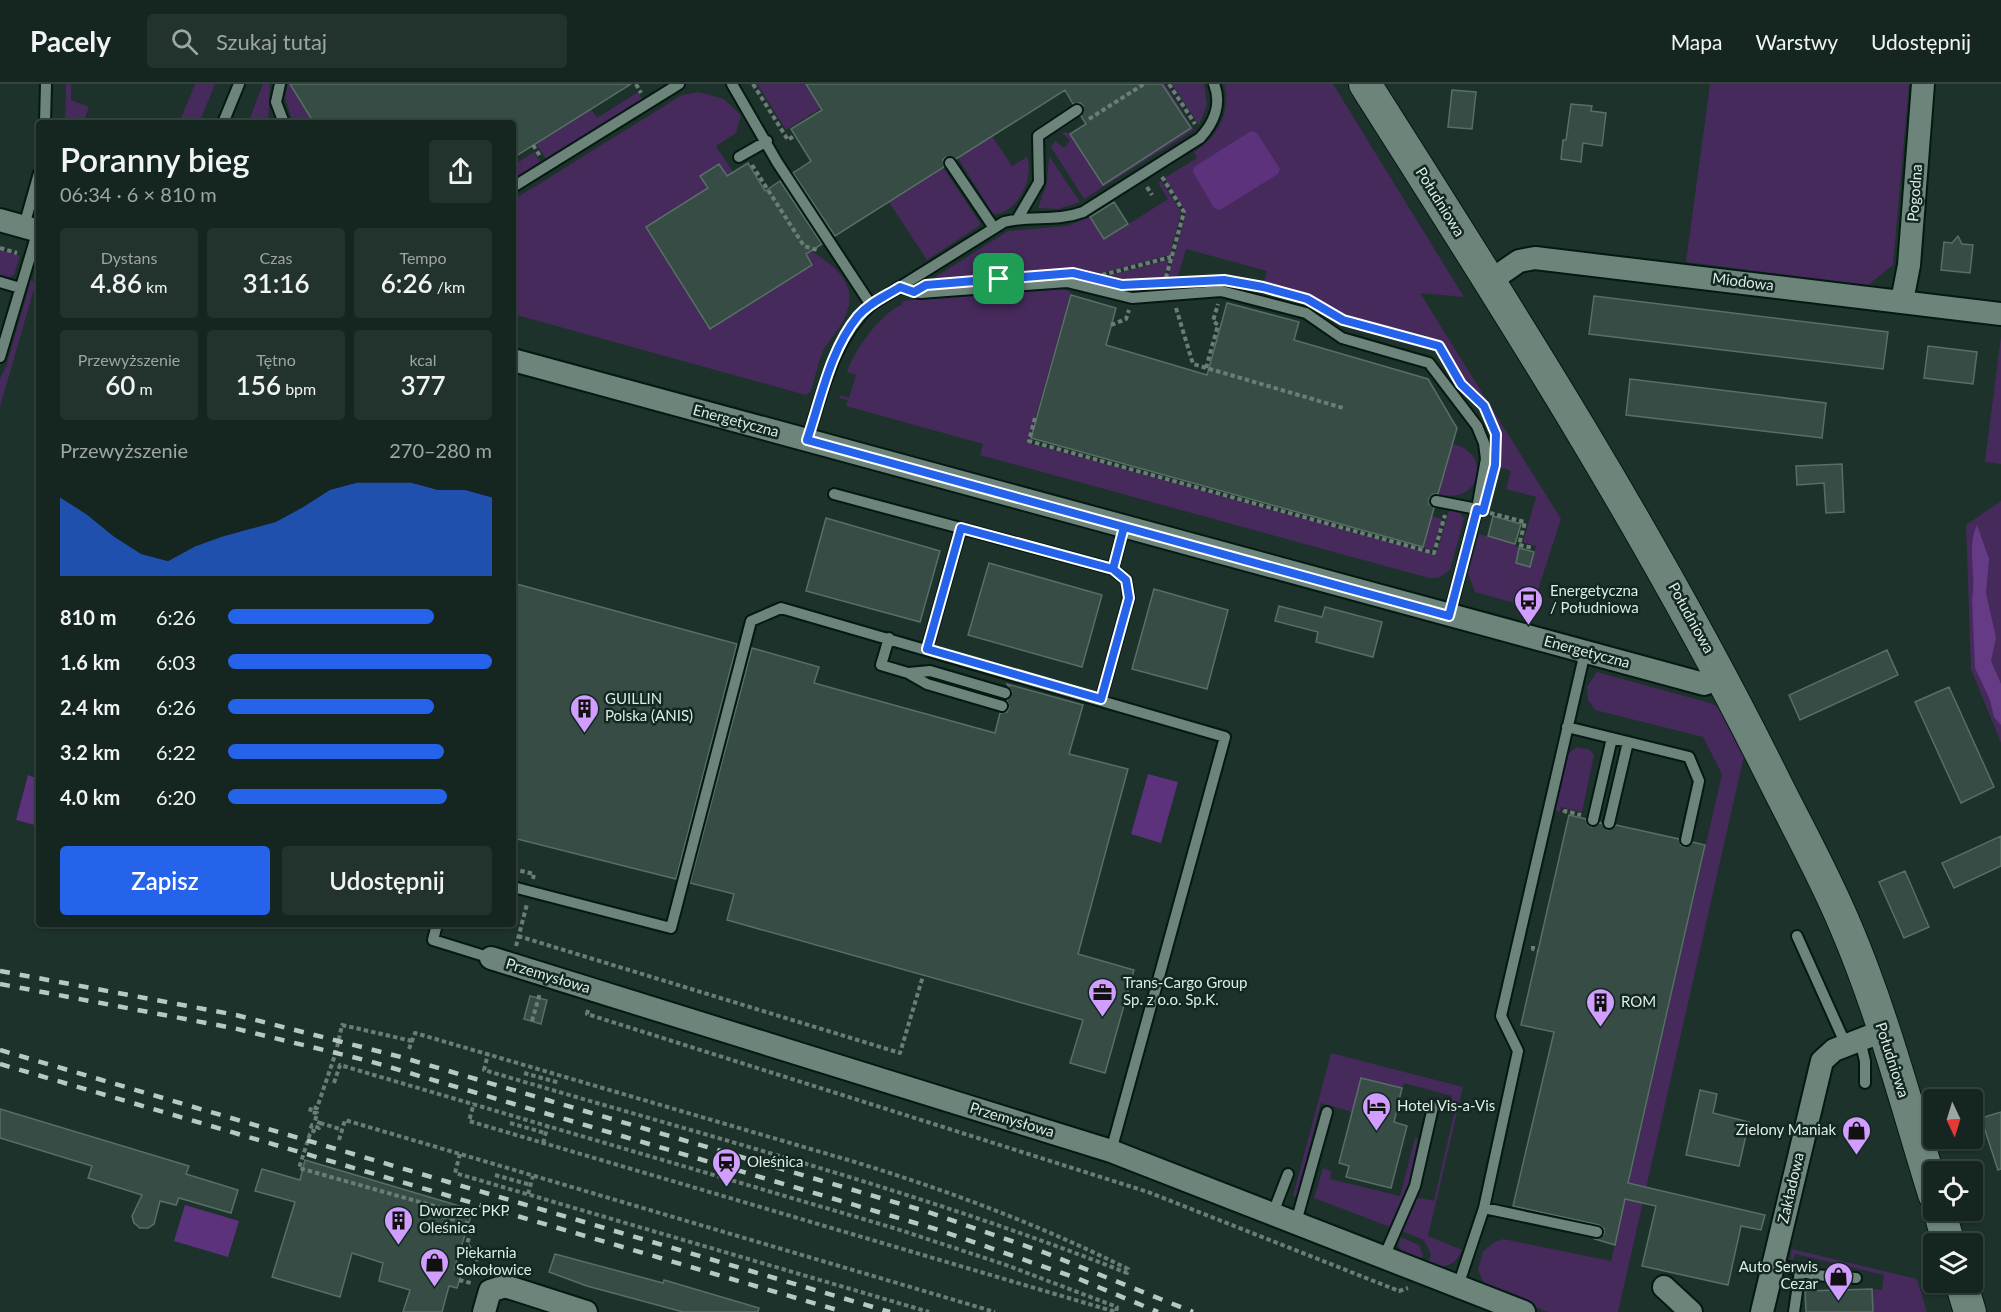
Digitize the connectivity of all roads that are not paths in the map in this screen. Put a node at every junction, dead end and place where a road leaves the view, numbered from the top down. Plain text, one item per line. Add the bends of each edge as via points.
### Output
1 (46, 84) edge
2 (239, 84) edge
3 (280, 84) edge
4 (679, 84) edge
5 (732, 84) edge
6 (1214, 84) edge
7 (1365, 84) edge
8 (1923, 84) edge
9 (1073, 113) road end
10 (45, 120) edge
11 (225, 120) edge
12 (283, 120) edge
13 (767, 141) junction
14 (739, 157) dead end
15 (950, 163) dead end
16 (516, 185) edge
17 (36, 207) edge
18 (1018, 218) junction
19 (0, 220) edge
20 (994, 228) junction
21 (34, 229) edge
22 (1490, 280) junction
23 (0, 282) edge
24 (900, 287) junction
25 (20, 288) junction
26 (1902, 301) junction
27 (871, 305) junction
28 (2001, 314) edge
29 (0, 357) edge
30 (516, 361) edge
31 (807, 440) junction
32 (834, 494) dead end
33 (1436, 501) dead end
34 (1477, 509) junction
35 (1124, 527) junction
36 (961, 528) junction
37 (1113, 569) junction
38 (1449, 616) junction
39 (889, 638) junction
40 (927, 649) junction
41 (1585, 652) junction
42 (908, 673) junction
43 (1723, 677) junction
44 (1005, 693) dead end
45 (1101, 699) junction
46 (1002, 706) dead end
47 (1567, 727) junction
48 (1612, 738) junction
49 (1628, 742) junction
50 (1588, 818) road end
51 (1609, 824) dead end
52 (1686, 840) dead end
53 (516, 888) edge
54 (436, 927) edge
55 (1797, 936) dead end
56 (501, 961) joint
57 (1863, 1039) junction
58 (1865, 1083) dead end
59 (1433, 1107) dead end
60 (1327, 1112) dead end
61 (1111, 1151) junction
62 (1923, 1170) edge
63 (1288, 1174) dead end
64 (1484, 1208) junction
65 (1273, 1213) junction
66 (1296, 1222) junction
67 (1597, 1232) dead end
68 (1384, 1257) junction
69 (1773, 1263) junction
70 (1800, 1271) junction
71 (1856, 1278) dead end
72 (1458, 1286) junction
73 (1664, 1287) dead end
74 (1964, 1293) edge
75 (484, 1312) edge
76 (586, 1312) edge
77 (1524, 1312) edge
78 (1691, 1312) edge
79 (1762, 1312) edge
80 (1794, 1312) edge
81 (1970, 1312) edge

1 - 10 lane
2 - 11 lane
3 - 12 lane via 276,102
4 - 16 lane
5 - 13 lane
6 - 18 lane via 1215,117 1194,141 1083,212 1065,218
7 - 22 street, Południowa
8 - 26 street, Pogodna via 1909,265
9 - 18 lane via 1038,136 1039,182
13 - 14 lane
13 - 27 lane
15 - 20 lane
17 - 21 lane
18 - 20 lane
19 - 21 street
20 - 24 lane
21 - 25 lane
22 - 26 street, Miodowa via 1519,261 1535,258
22 - 43 street, Południowa via 1679,595
23 - 25 lane
24 - 27 lane
24 - 34 lane via 920,293 1067,282 1132,298 1221,291 1306,313 1342,338 1428,363 1477,426 1484,442 1486,459
25 - 29 lane
26 - 28 street, Miodowa
27 - 31 lane via 858,316 834,358
30 - 31 street, Energetyczna
31 - 35 street, Energetyczna
32 - 36 lane
33 - 34 lane
34 - 38 lane
35 - 37 lane
35 - 38 street, Energetyczna
36 - 37 lane
36 - 40 lane
37 - 45 lane via 1126,580 1129,598
38 - 41 street, Energetyczna
39 - 40 lane
39 - 42 lane via 881,665
39 - 53 lane via 781,608 751,621 671,928
40 - 45 lane
41 - 43 street, Energetyczna via 1704,684
41 - 47 lane
42 - 44 lane via 930,671
42 - 46 lane via 927,684
43 - 57 street, Południowa via 1845,924
45 - 61 lane via 1226,737
47 - 48 lane
47 - 64 lane via 1501,1016 1518,1051
48 - 49 lane
48 - 50 lane
49 - 51 lane
49 - 52 lane via 1689,757 1699,781
54 - 56 lane via 433,940
55 - 57 lane
56 - 61 street, Przemysłowa
57 - 58 lane
57 - 62 street, Południowa
57 - 69 street, Zakładowa via 1834,1050 1822,1060
59 - 68 lane via 1414,1186
60 - 66 lane
61 - 65 street, Przemysłowa
63 - 65 lane
64 - 67 lane
64 - 72 lane
65 - 66 street, Przemysłowa
66 - 68 street, Przemysłowa
68 - 72 street, Przemysłowa
69 - 70 lane
69 - 79 street, Zakładowa
70 - 71 lane
70 - 80 lane
72 - 77 street, Przemysłowa
73 - 78 street
74 - 81 street
75 - 76 street via 490,1291 505,1286

